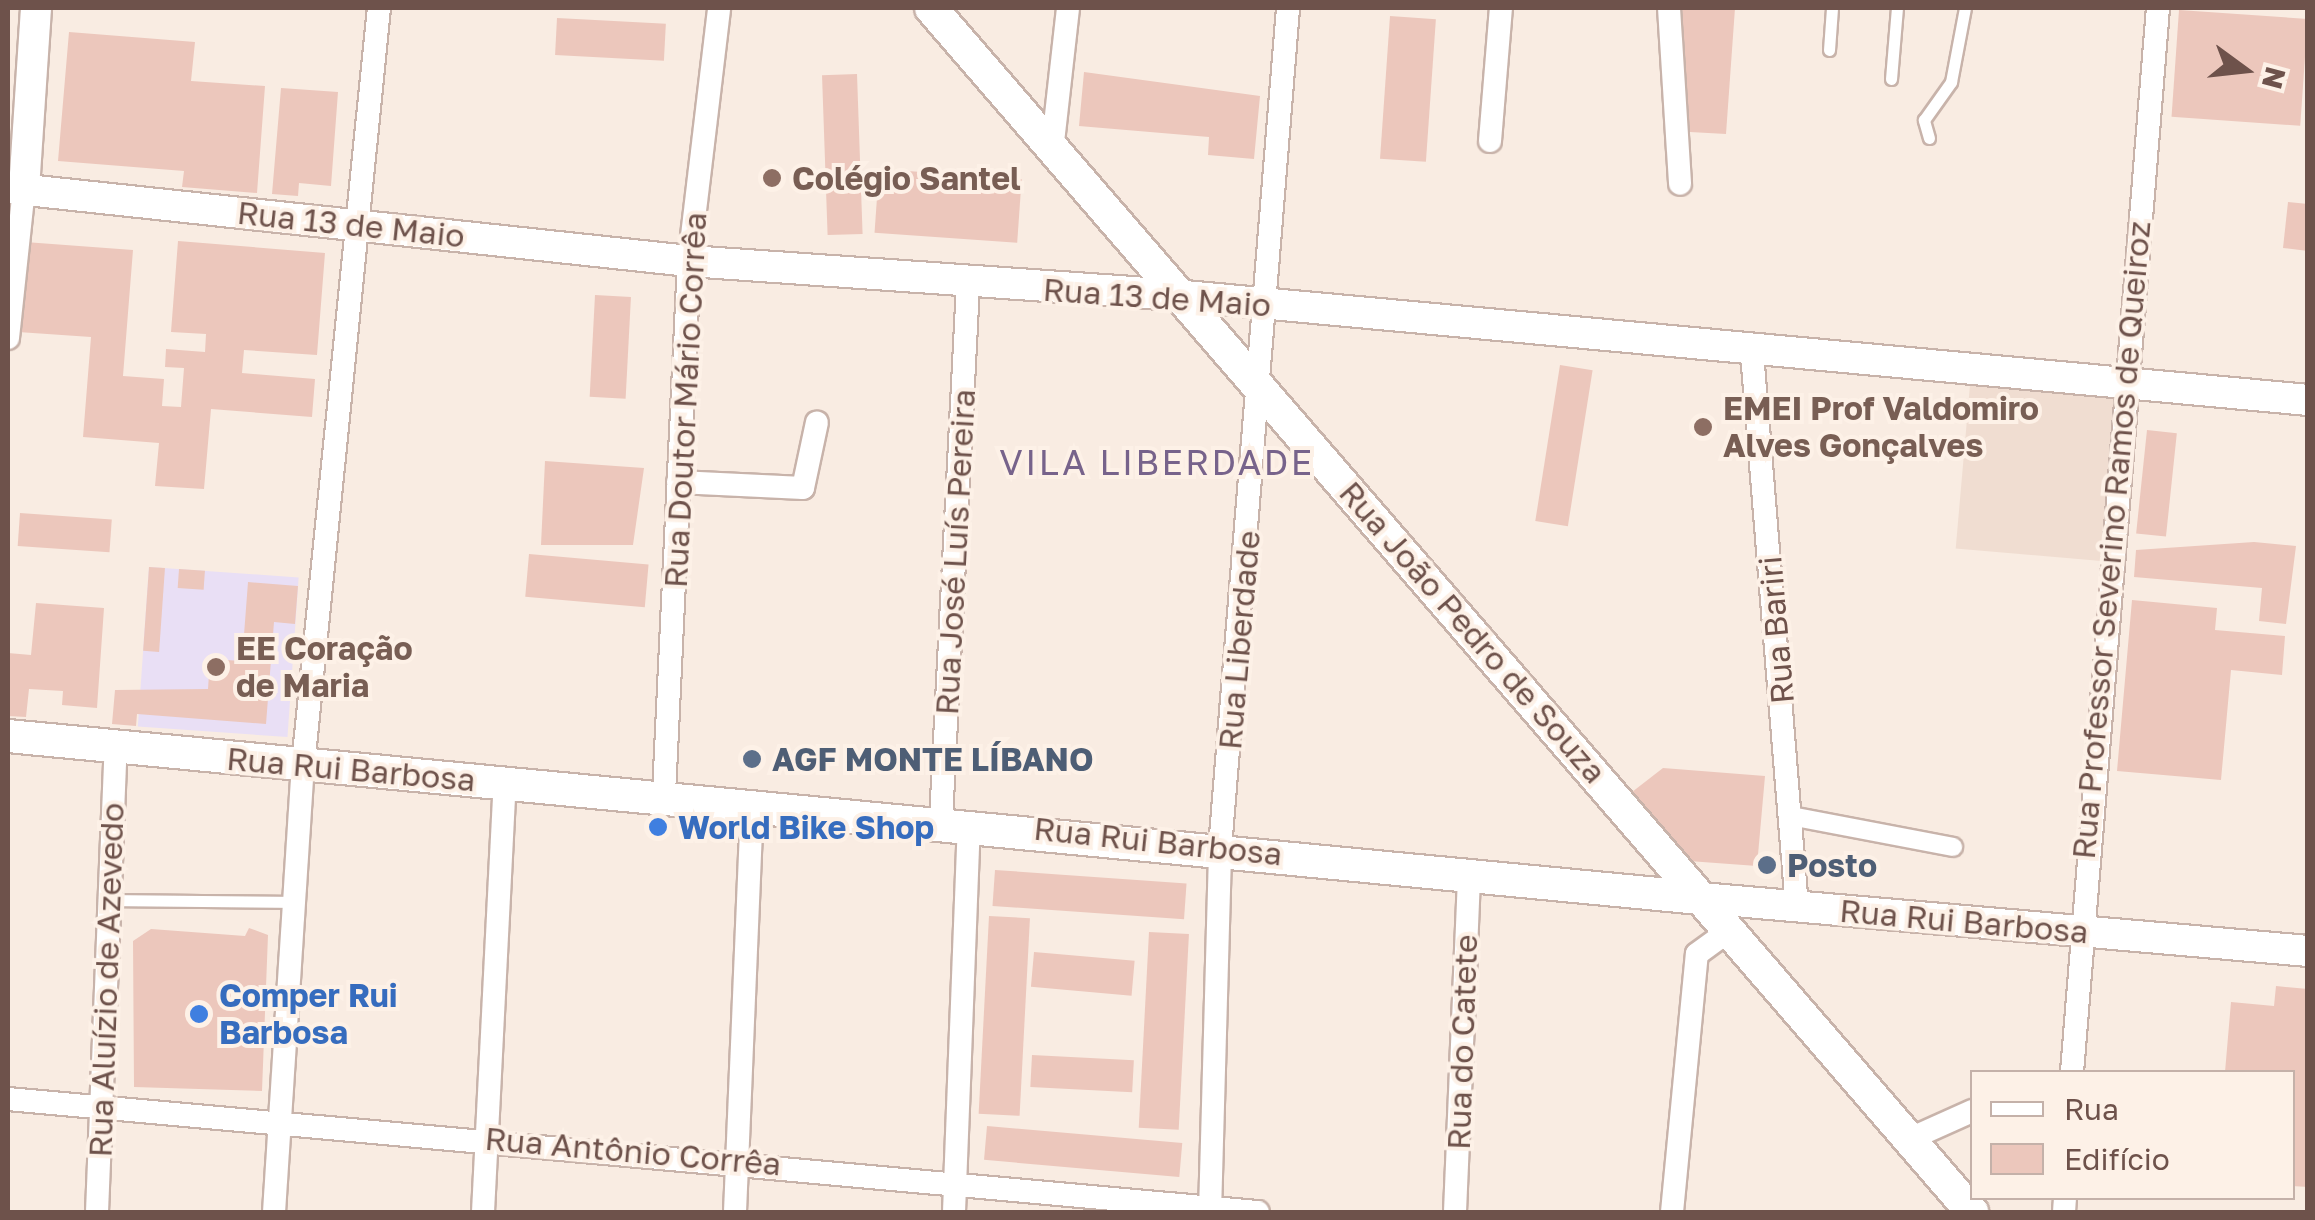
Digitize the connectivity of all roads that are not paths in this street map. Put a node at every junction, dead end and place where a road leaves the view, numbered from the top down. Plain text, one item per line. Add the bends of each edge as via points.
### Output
1 (36, 8) edge
2 (379, 8) edge
3 (719, 8) edge
4 (931, 8) edge
5 (1068, 8) edge
6 (1288, 8) edge
7 (1501, 8) edge
8 (1669, 8) edge
9 (1832, 8) edge
10 (1898, 8) edge
11 (1964, 8) edge
12 (2158, 8) edge
13 (1829, 50) dead end
14 (1891, 79) dead end
15 (1929, 138) dead end
16 (1490, 141) dead end
17 (1053, 142) junction
18 (1680, 184) dead end
19 (16, 188) edge
20 (361, 224) junction
21 (688, 262) junction
22 (968, 285) junction
23 (1185, 296) junction
24 (1268, 305) junction
25 (8, 338) edge
26 (1752, 352) junction
27 (2125, 384) junction
28 (1262, 386) junction
29 (2308, 400) edge
30 (817, 422) dead end
31 (678, 482) junction
32 (8, 736) edge
33 (116, 748) junction
34 (303, 765) junction
35 (505, 783) junction
36 (664, 794) junction
37 (752, 804) junction
38 (1791, 816) junction
39 (955, 821) junction
40 (1220, 848) junction
41 (1953, 848) dead end
42 (1469, 872) junction
43 (1702, 898) junction
44 (110, 900) junction
45 (294, 902) junction
46 (1797, 907) junction
47 (1730, 930) junction
48 (2076, 931) junction
49 (2308, 951) edge
50 (2068, 1070) edge
51 (8, 1099) edge
52 (101, 1106) junction
53 (1970, 1112) edge
54 (278, 1124) junction
55 (488, 1138) junction
56 (1912, 1138) junction
57 (739, 1159) junction
58 (956, 1180) junction
59 (1210, 1210) edge
60 (97, 1212) edge
61 (274, 1212) edge
62 (483, 1212) edge
63 (735, 1212) edge
64 (954, 1212) edge
65 (1258, 1212) edge
66 (1455, 1212) edge
67 (1672, 1212) edge
68 (1972, 1212) edge

1 - 19 street
2 - 20 street
3 - 21 street, Rua Doutor Mário Corrêa
4 - 17 main road, Rua João Pedro de Souza
5 - 17 street
6 - 24 street, Rua Liberdade
7 - 16 street
8 - 18 street
9 - 13 lane
10 - 14 lane
11 - 15 lane via 1951,82 1924,120
12 - 27 street, Rua Professor Severino Ramos de Queiroz
17 - 23 main road, Rua João Pedro de Souza
19 - 20 street, Rua 13 de Maio
19 - 25 street
20 - 21 street, Rua 13 de Maio
20 - 34 street
21 - 22 street, Rua 13 de Maio
21 - 31 street, Rua Doutor Mário Corrêa
22 - 23 street, Rua 13 de Maio
22 - 39 street, Rua José Luís Pereira
23 - 24 street, Rua 13 de Maio
23 - 28 main road, Rua João Pedro de Souza
24 - 26 street, Rua 13 de Maio
24 - 28 street, Rua Liberdade
26 - 27 street, Rua 13 de Maio
26 - 38 street, Rua Bariri
27 - 29 street, Rua 13 de Maio
27 - 48 street, Rua Professor Severino Ramos de Queiroz
28 - 40 street, Rua Liberdade
28 - 43 main road, Rua João Pedro de Souza
30 - 31 street via 802,488
31 - 36 street, Rua Doutor Mário Corrêa
32 - 33 main road, Rua Rui Barbosa
33 - 34 main road, Rua Rui Barbosa
33 - 44 street, Rua Aluízio de Azevedo
34 - 35 main road, Rua Rui Barbosa
34 - 45 street
35 - 36 main road, Rua Rui Barbosa
35 - 55 street
36 - 37 main road, Rua Rui Barbosa
37 - 39 main road, Rua Rui Barbosa
37 - 57 street
38 - 41 street
38 - 46 street, Rua Bariri
39 - 40 main road, Rua Rui Barbosa
39 - 58 street, Rua José Luís Pereira
40 - 42 main road, Rua Rui Barbosa
40 - 59 street, Rua Liberdade
42 - 43 main road, Rua Rui Barbosa
42 - 66 street, Rua do Catete
43 - 46 street, Rua Rui Barbosa
43 - 47 main road, Rua João Pedro de Souza
44 - 45 lane
44 - 52 street, Rua Aluízio de Azevedo
45 - 54 street
46 - 48 street, Rua Rui Barbosa
47 - 56 main road, Rua João Pedro de Souza
47 - 67 street via 1697,954
48 - 49 street, Rua Rui Barbosa
48 - 50 street, Rua Professor Severino Ramos de Queiroz
51 - 52 street, Rua Antônio Corrêa
52 - 54 street, Rua Antônio Corrêa
52 - 60 street, Rua Aluízio de Azevedo
53 - 56 street
54 - 55 street, Rua Antônio Corrêa
54 - 61 street
55 - 57 street, Rua Antônio Corrêa
55 - 62 street
56 - 68 main road, Rua João Pedro de Souza
57 - 58 street, Rua Antônio Corrêa
57 - 63 street
58 - 59 street, Rua Antônio Corrêa
58 - 64 street, Rua José Luís Pereira
59 - 65 street, Rua Antônio Corrêa

